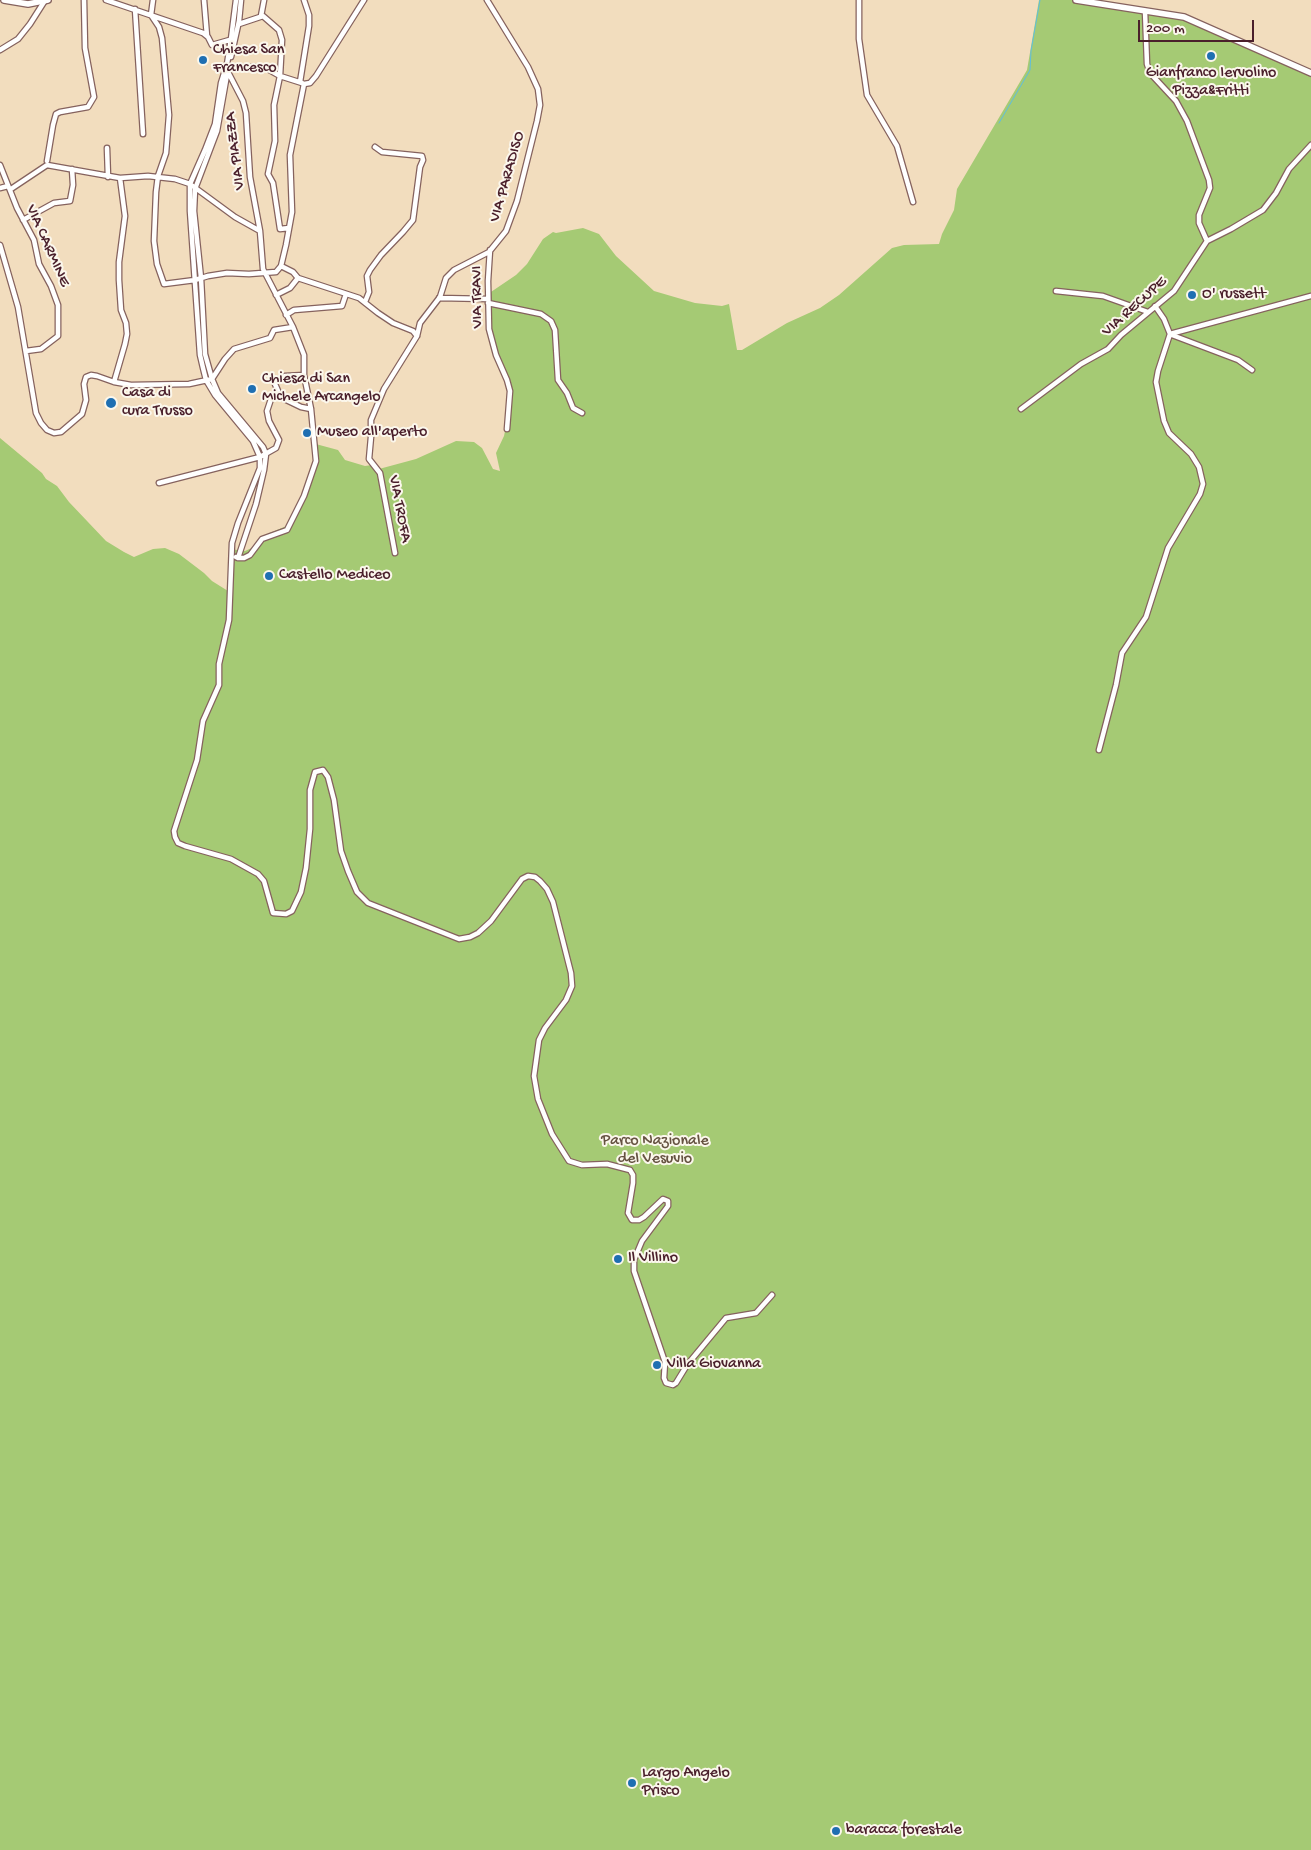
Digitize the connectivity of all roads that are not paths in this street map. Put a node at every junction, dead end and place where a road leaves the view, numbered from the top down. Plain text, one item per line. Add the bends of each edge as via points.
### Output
1 (4, 0) edge
2 (84, 0) edge
3 (106, 0) edge
4 (153, 0) edge
5 (204, 0) edge
6 (236, 0) edge
7 (241, 0) edge
8 (264, 0) edge
9 (304, 0) edge
10 (364, 0) edge
11 (487, 0) edge
12 (859, 0) edge
13 (1076, 0) edge
14 (46, 1) edge
15 (135, 9) junction
16 (1145, 10) junction
17 (151, 15) junction
18 (262, 16) junction
19 (238, 24) junction
20 (208, 36) junction
21 (234, 39) junction
22 (0, 50) edge
23 (228, 69) junction
24 (1311, 73) edge
25 (280, 76) junction
26 (302, 83) junction
27 (143, 134) dead end
28 (1311, 145) edge
29 (375, 147) dead end
30 (107, 148) dead end
31 (47, 161) dead end
32 (0, 166) edge
33 (72, 169) junction
34 (1, 172) edge
35 (158, 176) junction
36 (108, 177) junction
37 (120, 178) junction
38 (190, 184) junction
39 (0, 188) edge
40 (9, 188) junction
41 (195, 189) junction
42 (913, 202) dead end
43 (23, 220) junction
44 (290, 228) junction
45 (260, 231) junction
46 (1207, 241) junction
47 (0, 245) edge
48 (490, 250) junction
49 (280, 266) junction
50 (265, 273) junction
51 (200, 278) junction
52 (298, 278) junction
53 (195, 280) junction
54 (1056, 291) dead end
55 (346, 294) junction
56 (276, 295) junction
57 (1311, 296) edge
58 (439, 298) junction
59 (488, 301) junction
60 (365, 302) junction
61 (1155, 306) junction
62 (1148, 312) junction
63 (286, 315) junction
64 (293, 326) junction
65 (1171, 334) junction
66 (417, 336) junction
67 (26, 351) junction
68 (1252, 370) dead end
69 (304, 376) junction
70 (209, 379) junction
71 (114, 382) junction
72 (276, 395) junction
73 (312, 409) junction
74 (1021, 409) dead end
75 (582, 413) dead end
76 (507, 429) dead end
77 (266, 454) junction
78 (260, 456) junction
79 (159, 483) dead end
80 (394, 553) dead end
81 (233, 555) junction
82 (238, 558) junction
83 (1099, 750) dead end
84 (772, 1296) dead end

1 - 14 street via 28,4
2 - 31 street via 84,42 94,97 88,107 56,114
3 - 15 street
4 - 17 street
5 - 20 street
6 - 21 street
7 - 19 street
8 - 18 street
9 - 26 street via 309,26
10 - 26 street via 316,76 310,82
11 - 48 street, VIA PARADISO via 528,67 538,89 540,105 518,201 506,231
12 - 42 street via 858,39 867,95 897,146
13 - 16 street
14 - 22 street via 18,39
15 - 17 street
15 - 27 street
16 - 24 street via 1199,23
16 - 46 street via 1150,73 1176,101 1209,180 1208,194 1199,215
17 - 20 street
17 - 35 street via 162,38 169,115 166,153
18 - 19 street
18 - 25 street via 279,30 282,40
19 - 21 street
20 - 21 street via 212,44
21 - 23 street
21 - 38 street via 221,83 213,131
23 - 25 street via 264,67
23 - 41 street via 217,131
23 - 45 street, VIA PIAZZA via 246,113 250,177
25 - 26 street
25 - 44 street via 274,105 275,141 268,174 273,183 280,229
26 - 44 street via 290,155
28 - 46 street via 1289,170 1262,210
29 - 60 street via 382,152 422,156 423,160 413,220 370,270
30 - 36 street
32 - 34 street, VIA CARMINE
33 - 36 street
33 - 40 street via 46,165
33 - 43 street via 70,201 54,203
34 - 40 street, VIA CARMINE
35 - 37 street
35 - 38 street
35 - 53 street via 154,241 162,279 164,284
36 - 37 street
37 - 71 street via 126,216 119,280 127,334
38 - 41 street
38 - 53 street
39 - 40 street
40 - 43 street, VIA CARMINE
41 - 45 street
41 - 51 street
43 - 67 street, VIA CARMINE via 34,240 41,271 56,298 59,334 44,347
44 - 49 street
45 - 50 street, VIA PIAZZA
46 - 61 street, VIA RECUPE via 1180,284
47 - 67 street via 18,307
48 - 58 street, VIA PARADISO via 449,274
48 - 59 street, VIA TRAVI
49 - 50 street via 276,272
49 - 52 street
50 - 51 street via 227,273
50 - 56 street, VIA PIAZZA
51 - 53 street
51 - 70 street
52 - 55 street
52 - 56 street via 290,288
53 - 70 street via 200,355
54 - 62 street via 1103,296
55 - 60 street
55 - 63 street via 342,306 294,310
56 - 63 street, VIA PIAZZA
57 - 65 street
58 - 59 street
58 - 66 street, VIA PARADISO via 420,323
59 - 75 street via 541,314 551,321 555,330 558,380 574,408
59 - 76 street, VIA TRAVI via 491,337 510,391
60 - 66 street
61 - 62 street, VIA RECUPE
61 - 65 street
62 - 74 street, VIA RECUPE via 1108,349 1081,364
63 - 64 street, VIA PIAZZA
64 - 69 street, VIA PIAZZA via 304,355
64 - 70 street via 274,330 270,338 234,349
65 - 68 street via 1238,360
65 - 83 street via 1156,382 1160,407 1169,433 1191,454 1199,467 1203,484 1168,548 1146,617 1122,653
66 - 80 street, VIA TROFA via 384,389 371,420 368,459 380,473
67 - 71 street via 36,413 47,430 61,432 82,414 86,377 97,376
69 - 72 street via 280,378 275,384
69 - 73 street, VIA PIAZZA
70 - 71 street via 189,384 131,385
70 - 77 street
70 - 78 street via 215,395 253,441
72 - 73 street
72 - 77 street via 268,404 267,414 278,436 278,445
73 - 82 street, VIA PIAZZA via 316,460 290,525 285,532 262,538 250,555
77 - 78 street
77 - 82 street via 256,504
78 - 79 street
78 - 81 street via 260,468 235,532
81 - 82 street
81 - 84 street via 229,620 219,664 220,676 203,721 197,760 174,831 178,843 230,859 258,874 264,881 273,913 286,914 292,911 302,892 310,829 310,790 315,772 324,770 334,800 341,851 357,892 368,903 459,939 478,933 522,879 535,877 547,889 553,902 572,986 539,1040 534,1076 538,1099 552,1134 569,1161 582,1165 607,1164 630,1170 633,1183 628,1213 632,1220 639,1220 663,1199 668,1201 634,1260 634,1271 665,1362 666,1383 676,1383 687,1364 726,1318 756,1314

